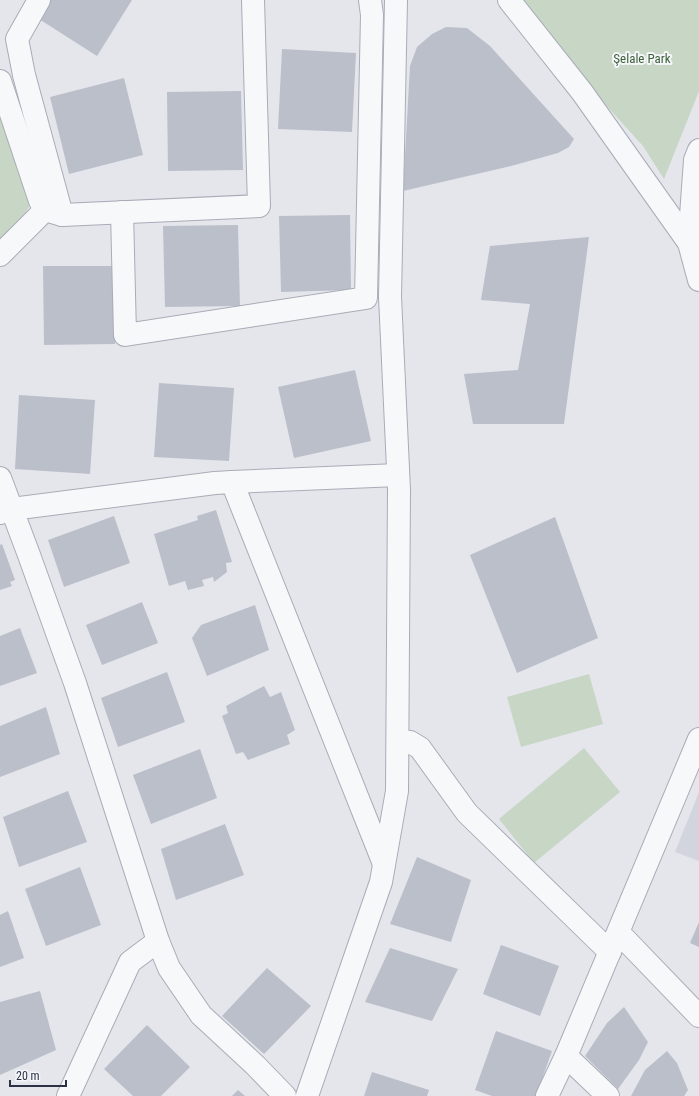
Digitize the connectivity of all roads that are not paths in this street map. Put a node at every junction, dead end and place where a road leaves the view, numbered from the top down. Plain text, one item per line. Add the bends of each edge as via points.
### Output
1 (39, 0) edge
2 (253, 0) edge
3 (370, 0) edge
4 (396, 0) edge
5 (509, 0) edge
6 (0, 81) edge
7 (699, 150) edge
8 (54, 212) junction
9 (122, 212) junction
10 (688, 243) junction
11 (0, 255) edge
12 (699, 280) edge
13 (398, 475) junction
14 (0, 478) edge
15 (232, 482) junction
16 (6, 511) edge
17 (699, 739) edge
18 (398, 741) junction
19 (384, 864) junction
20 (158, 941) junction
21 (615, 942) junction
22 (699, 1016) edge
23 (566, 1056) junction
24 (68, 1096) edge
25 (285, 1096) edge
26 (307, 1096) edge
27 (547, 1096) edge
28 (608, 1096) edge

1 - 8 street via 17,38
2 - 9 street via 259,206
3 - 9 street via 372,15 366,298 125,335
4 - 13 street via 390,297
5 - 10 street via 582,92
6 - 8 street via 40,201
7 - 10 street via 695,160
8 - 9 street
8 - 11 street
10 - 12 street
13 - 15 street
13 - 18 street
14 - 16 street
15 - 16 street
15 - 19 street
16 - 20 street via 75,683
17 - 21 street
18 - 19 street via 397,791
18 - 21 street via 410,742 420,748 467,813
19 - 26 street via 381,882
20 - 24 street via 130,962
20 - 25 street via 169,968 201,1015
21 - 22 street
21 - 23 street
23 - 27 street
23 - 28 street

